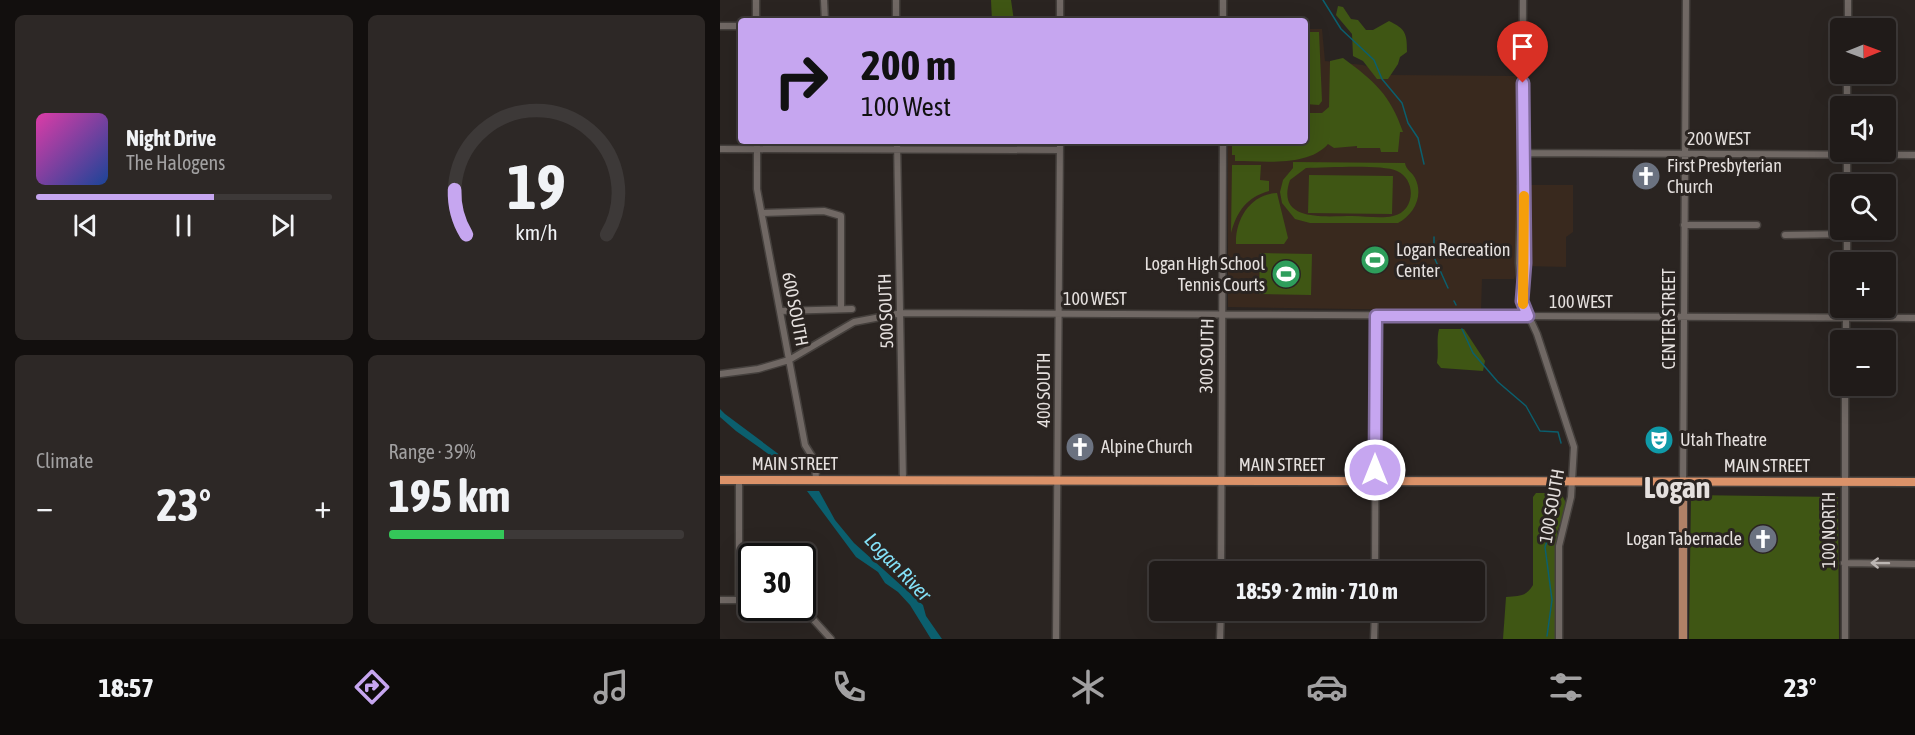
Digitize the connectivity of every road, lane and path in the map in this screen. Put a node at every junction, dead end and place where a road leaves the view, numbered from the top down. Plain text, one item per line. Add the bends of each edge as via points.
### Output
1 (756, 0) edge
2 (824, 0) edge
3 (896, 0) edge
4 (1060, 0) edge
5 (1223, 0) edge
6 (1523, 0) edge
7 (1686, 0) edge
8 (1848, 0) edge
9 (756, 18) edge
10 (825, 18) edge
11 (896, 18) edge
12 (1060, 18) edge
13 (1223, 18) edge
14 (1848, 18) edge
15 (720, 26) edge
16 (738, 26) edge
17 (757, 144) edge
18 (825, 144) edge
19 (897, 144) edge
20 (1060, 144) edge
21 (1223, 144) edge
22 (720, 148) edge
23 (757, 149) junction
24 (825, 149) junction
25 (897, 150) junction
26 (1060, 150) junction
27 (1830, 153) edge
28 (1522, 154) junction
29 (1685, 154) junction
30 (1896, 154) edge
31 (1915, 155) edge
32 (762, 213) junction
33 (1684, 225) junction
34 (1757, 225) dead end
35 (1830, 233) edge
36 (1785, 235) dead end
37 (842, 309) junction
38 (852, 309) dead end
39 (780, 311) junction
40 (902, 313) junction
41 (1060, 314) junction
42 (1223, 316) junction
43 (1376, 316) junction
44 (1528, 316) junction
45 (1684, 317) junction
46 (1830, 318) edge
47 (1846, 318) edge
48 (1896, 318) edge
49 (1915, 318) edge
50 (1846, 330) edge
51 (789, 360) junction
52 (720, 374) edge
53 (1845, 396) edge
54 (720, 480) edge
55 (739, 480) junction
56 (816, 480) junction
57 (903, 480) junction
58 (1059, 481) junction
59 (1221, 482) junction
60 (1375, 482) junction
61 (1574, 482) junction
62 (1683, 482) junction
63 (1844, 482) junction
64 (1915, 483) edge
65 (739, 543) edge
66 (1221, 561) edge
67 (1375, 561) edge
68 (1844, 563) junction
69 (1915, 564) edge
70 (720, 600) edge
71 (738, 600) edge
72 (815, 621) edge
73 (1221, 621) edge
74 (1375, 621) edge
75 (831, 639) edge
76 (1056, 639) edge
77 (1220, 639) edge
78 (1374, 639) edge
79 (1559, 639) edge
80 (1683, 639) edge
81 (1845, 639) edge

1 - 9 street
2 - 10 street
3 - 11 street
4 - 12 street
5 - 13 street
6 - 28 street, 100 SOUTH
7 - 29 street, CENTER STREET
8 - 14 street
15 - 16 street
17 - 23 street, 600 SOUTH
18 - 24 street
19 - 25 street, 500 SOUTH
20 - 26 street, 400 SOUTH
21 - 42 street, 300 SOUTH
22 - 23 street
23 - 24 street
23 - 32 street, 600 SOUTH via 757,189
24 - 25 street
25 - 26 street
25 - 40 street, 500 SOUTH
26 - 41 street, 400 SOUTH
27 - 29 street, 200 WEST
28 - 29 street, 200 WEST
28 - 44 street, 100 SOUTH via 1522,301
29 - 33 street, CENTER STREET
30 - 31 street, 200 WEST
32 - 37 street via 824,211 842,216
32 - 39 street, 600 SOUTH
33 - 34 street
33 - 45 street, CENTER STREET
35 - 36 street
37 - 38 street
37 - 39 street
39 - 51 street, 600 SOUTH
40 - 41 street, 100 WEST
40 - 51 street, 100 WEST via 854,322
40 - 57 street, 500 SOUTH
41 - 42 street, 100 WEST
41 - 58 street, 400 SOUTH
42 - 43 street, 100 WEST
42 - 59 street, 300 SOUTH
43 - 44 street, 100 WEST
43 - 60 street
44 - 45 street, 100 WEST
44 - 61 street, 100 SOUTH via 1572,439
45 - 46 street, 100 WEST
45 - 62 street, CENTER STREET
47 - 50 street
48 - 49 street, 100 WEST
51 - 52 street, 100 WEST via 750,371
51 - 56 street, 600 SOUTH via 805,445 814,461
53 - 63 street, 100 NORTH
54 - 55 highway, MAIN STREET
55 - 56 highway, MAIN STREET
55 - 65 street
56 - 57 highway, MAIN STREET
57 - 58 highway, MAIN STREET
58 - 59 highway, MAIN STREET
58 - 76 street, 400 SOUTH
59 - 60 highway, MAIN STREET
59 - 66 street, 300 SOUTH
60 - 61 highway, MAIN STREET
60 - 67 street
61 - 62 highway, MAIN STREET
61 - 79 street, 100 SOUTH via 1559,546
62 - 63 highway, MAIN STREET
62 - 80 main road, CENTER STREET
63 - 64 highway, MAIN STREET
63 - 68 street, 100 NORTH
69 -> 68 street
68 - 81 street, 100 NORTH
70 - 71 street
72 - 75 street
73 - 77 street
74 - 78 street

